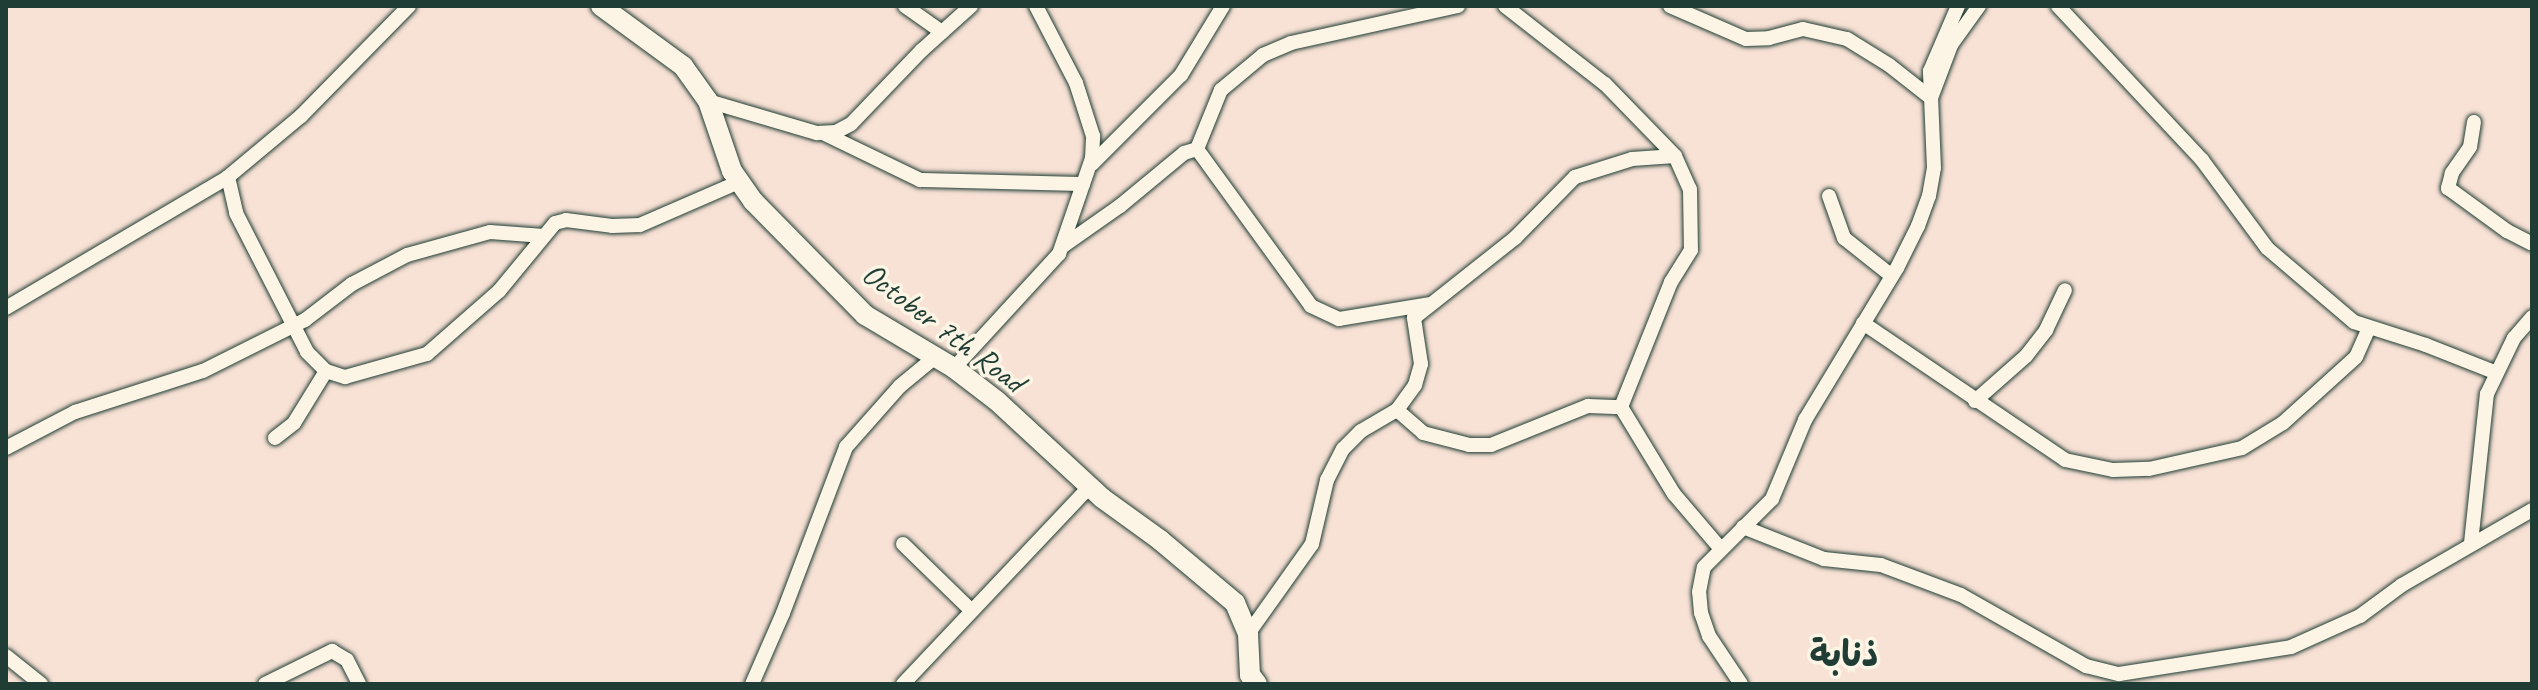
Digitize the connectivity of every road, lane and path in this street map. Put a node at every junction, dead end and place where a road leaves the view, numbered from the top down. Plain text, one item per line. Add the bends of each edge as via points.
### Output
1 (409, 6) edge
2 (601, 6) edge
3 (905, 6) edge
4 (971, 6) edge
5 (1036, 6) edge
6 (1223, 6) edge
7 (1458, 6) edge
8 (1505, 6) edge
9 (1670, 6) edge
10 (1958, 6) edge
11 (1979, 6) edge
12 (2044, 6) edge
13 (2058, 6) edge
14 (942, 32) junction
15 (2095, 44) junction
16 (1931, 98) junction
17 (708, 101) junction
18 (2474, 122) dead end
19 (824, 134) junction
20 (1197, 149) junction
21 (1675, 156) junction
22 (1087, 169) junction
23 (228, 177) junction
24 (739, 182) junction
25 (1083, 184) junction
26 (1829, 196) dead end
27 (544, 236) junction
28 (2532, 244) edge
29 (1063, 246) junction
30 (1892, 276) junction
31 (2065, 290) dead end
32 (1434, 303) junction
33 (6, 308) edge
34 (2532, 317) edge
35 (1863, 323) junction
36 (295, 326) junction
37 (2369, 328) junction
38 (934, 358) junction
39 (954, 368) junction
40 (326, 371) junction
41 (2497, 373) junction
42 (1975, 401) junction
43 (1621, 407) junction
44 (1397, 410) junction
45 (275, 438) dead end
46 (6, 448) edge
47 (1089, 487) junction
48 (2530, 514) edge
49 (1743, 527) junction
50 (2471, 543) junction
51 (903, 544) dead end
52 (1720, 548) junction
53 (972, 611) junction
54 (1248, 634) junction
55 (6, 656) edge
56 (2111, 679) edge
57 (41, 684) edge
58 (265, 684) edge
59 (359, 684) edge
60 (752, 684) edge
61 (903, 684) edge
62 (1257, 684) edge
63 (1741, 684) edge

1 - 23 street via 301,116
2 - 17 street, October 7th Road via 683,66
3 - 14 street
4 - 14 street
5 - 22 street via 1076,83 1091,125 1094,147
6 - 22 street via 1181,75
7 - 20 street via 1291,43 1263,55 1221,90
8 - 21 street via 1605,84
9 - 16 street via 1746,39 1803,29 1847,39
10 - 16 street via 1930,71
11 - 16 street via 1951,45
12 - 15 street
13 - 15 street
14 - 19 street via 851,124
15 - 37 street via 2202,160 2267,248 2354,322
16 - 30 street via 1934,168 1929,196
17 - 19 street
17 - 24 street, October 7th Road
18 - 28 street via 2470,147 2448,188
19 - 25 street via 920,180
20 - 29 street via 1175,159
20 - 32 street via 1311,306 1339,319
21 - 32 street via 1632,159 1575,177 1515,238
21 - 43 street via 1690,189 1691,250 1671,282
22 - 25 street
23 - 33 street
23 - 36 street via 236,213
24 - 27 street via 653,221 627,227 566,220 555,223
24 - 38 street, October 7th Road via 865,315
25 - 29 street
26 - 30 street via 1844,238
27 - 36 street via 490,232 407,255 352,284
27 - 40 street via 499,291 427,354 356,375
29 - 39 street
30 - 35 street
31 - 42 street via 2026,356
32 - 44 street via 1414,318 1419,375
34 - 41 street via 2514,338
35 - 42 street
35 - 49 street via 1805,420 1772,499
36 - 40 street via 307,352
36 - 46 street via 203,371 75,412
37 - 41 street
37 - 42 street via 2356,357 2283,423 2242,448 2149,469 2113,470 2065,460
38 - 39 street, October 7th Road
38 - 60 street via 900,386 846,447
39 - 47 street, October 7th Road
40 - 45 street via 294,423
41 - 50 street via 2485,406
43 - 44 street via 1588,406 1491,445 1423,433
43 - 52 street via 1674,494
44 - 54 street via 1361,431 1343,449 1327,480 1312,544
47 - 53 street
47 - 54 street, October 7th Road via 1235,603
48 - 50 street
49 - 52 street
49 - 56 street via 1824,559 1881,565 1961,595
50 - 56 street via 2360,616 2291,647
51 - 53 street
52 - 63 street via 1704,567 1701,613 1709,636
53 - 61 street
54 - 62 street, October 7th Road via 1250,675
55 - 57 street
58 - 59 street via 332,651 347,660

